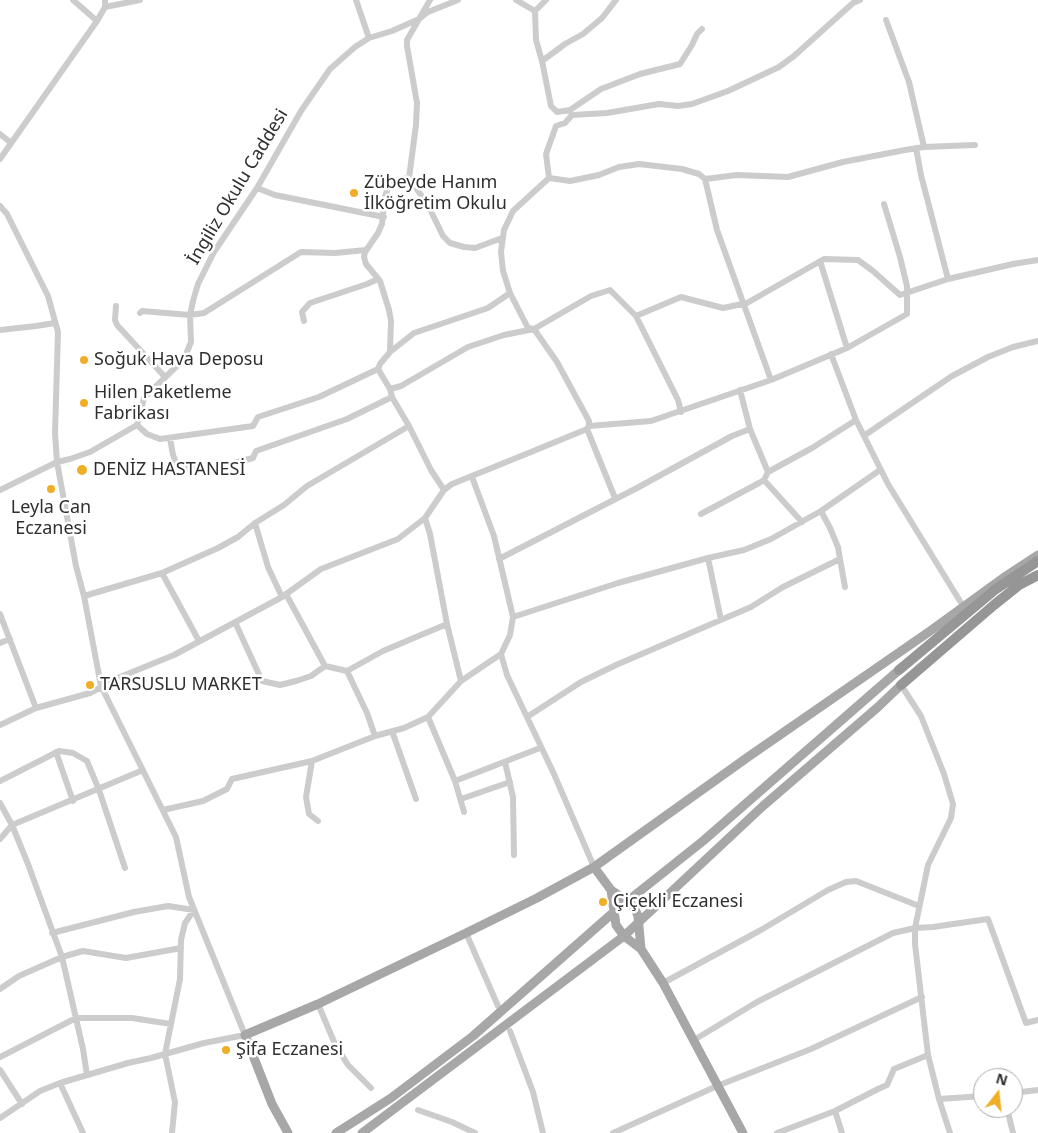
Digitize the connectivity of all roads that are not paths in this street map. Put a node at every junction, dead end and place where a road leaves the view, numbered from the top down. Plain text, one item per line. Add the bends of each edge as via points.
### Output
1 (73, 0) edge
2 (140, 0) edge
3 (356, 0) edge
4 (430, 0) edge
5 (458, 0) edge
6 (516, 0) edge
7 (546, 0) edge
8 (616, 0) edge
9 (860, 0) edge
10 (105, 3) edge
11 (535, 11) junction
12 (419, 19) junction
13 (886, 20) dead end
14 (97, 21) junction
15 (702, 29) dead end
16 (368, 38) junction
17 (542, 61) junction
18 (571, 113) junction
19 (0, 134) edge
20 (10, 142) junction
21 (975, 145) dead end
22 (924, 147) junction
23 (916, 148) junction
24 (0, 159) edge
25 (409, 178) junction
26 (549, 178) junction
27 (705, 179) junction
28 (257, 188) junction
29 (884, 204) dead end
30 (0, 206) edge
31 (384, 217) junction
32 (502, 238) junction
33 (366, 250) junction
34 (1038, 260) edge
35 (820, 261) junction
36 (378, 279) junction
37 (948, 279) junction
38 (908, 292) junction
39 (510, 294) junction
40 (742, 304) junction
41 (116, 306) dead end
42 (140, 313) dead end
43 (190, 315) junction
44 (636, 316) junction
45 (304, 320) dead end
46 (55, 322) junction
47 (534, 329) junction
48 (0, 330) edge
49 (1038, 342) edge
50 (847, 348) junction
51 (390, 352) junction
52 (831, 354) junction
53 (378, 369) junction
54 (164, 377) junction
55 (771, 380) junction
56 (390, 389) junction
57 (740, 390) junction
58 (392, 397) junction
59 (681, 412) junction
60 (856, 420) junction
61 (136, 425) junction
62 (409, 426) junction
63 (588, 428) junction
64 (750, 429) junction
65 (864, 435) junction
66 (170, 438) junction
67 (58, 462) junction
68 (880, 470) junction
69 (768, 472) junction
70 (472, 476) junction
71 (764, 480) junction
72 (0, 490) edge
73 (444, 490) junction
74 (615, 498) junction
75 (821, 512) junction
76 (701, 514) dead end
77 (424, 518) junction
78 (802, 522) junction
79 (255, 523) junction
80 (1038, 555) edge
81 (708, 558) junction
82 (500, 559) junction
83 (840, 559) junction
84 (1038, 561) edge
85 (162, 573) junction
86 (1038, 575) edge
87 (845, 587) dead end
88 (84, 596) junction
89 (284, 596) junction
90 (964, 606) junction
91 (0, 614) edge
92 (513, 617) junction
93 (721, 620) junction
94 (235, 622) junction
95 (446, 624) junction
96 (10, 639) junction
97 (199, 641) junction
98 (0, 643) edge
99 (501, 654) junction
100 (326, 666) junction
101 (899, 670) joint
102 (347, 671) junction
103 (461, 681) junction
104 (901, 685) junction
105 (101, 686) junction
106 (36, 708) junction
107 (527, 716) junction
108 (428, 717) junction
109 (0, 726) edge
110 (392, 731) junction
111 (375, 736) junction
112 (540, 748) junction
113 (56, 752) junction
114 (312, 761) junction
115 (505, 762) junction
116 (143, 770) junction
117 (0, 781) edge
118 (455, 781) junction
119 (510, 782) junction
120 (99, 790) junction
121 (461, 798) junction
122 (416, 799) dead end
123 (73, 801) junction
124 (0, 803) edge
125 (164, 810) junction
126 (464, 812) dead end
127 (318, 821) dead end
128 (12, 825) junction
129 (0, 839) edge
130 (514, 855) dead end
131 (594, 867) junction
132 (125, 868) dead end
133 (611, 890) junction
134 (627, 902) junction
135 (919, 906) junction
136 (194, 910) junction
137 (615, 911) junction
138 (638, 923) junction
139 (915, 928) junction
140 (52, 933) junction
141 (466, 933) junction
142 (624, 936) junction
143 (181, 948) junction
144 (641, 949) junction
145 (62, 957) junction
146 (663, 983) junction
147 (0, 989) edge
148 (922, 997) junction
149 (318, 1004) junction
150 (498, 1006) dead end
151 (76, 1018) junction
152 (1038, 1020) edge
153 (171, 1024) junction
154 (510, 1031) dead end
155 (245, 1035) junction
156 (694, 1040) junction
157 (165, 1054) junction
158 (928, 1055) junction
159 (0, 1057) edge
160 (0, 1070) edge
161 (87, 1075) junction
162 (60, 1084) junction
163 (717, 1086) junction
164 (371, 1088) dead end
165 (1038, 1090) edge
166 (1023, 1092) edge
167 (973, 1097) edge
168 (939, 1099) junction
169 (22, 1104) junction
170 (418, 1110) dead end
171 (836, 1111) junction
172 (0, 1118) edge
173 (1009, 1118) edge
174 (618, 1132) edge
175 (83, 1133) edge
176 (172, 1133) edge
177 (288, 1133) edge
178 (336, 1133) edge
179 (362, 1133) edge
180 (475, 1133) edge
181 (543, 1133) edge
182 (743, 1133) edge
183 (777, 1133) edge
184 (842, 1133) edge
185 (950, 1133) edge
186 (1013, 1133) edge

1 - 14 street
2 - 10 street
3 - 16 street
4 - 12 street
5 - 12 street, İngiliz Okulu Caddesi
6 - 11 street
7 - 11 street
8 - 17 street via 602,18
9 - 18 street via 779,67 728,91 678,106 659,104 608,113
10 - 14 street
11 - 17 street via 536,40
12 - 16 street, İngiliz Okulu Caddesi
12 - 25 street via 407,46 417,103
13 - 22 street via 909,82
14 - 20 street
15 - 18 street via 680,64 640,74 601,89
16 - 28 street, İngiliz Okulu Caddesi via 330,69
17 - 18 street via 551,106 557,112
18 - 26 street via 565,123 556,126 550,139 546,154
19 - 20 street
20 - 24 street
21 - 22 street
22 - 23 street
23 - 27 street via 788,177 737,175
23 - 37 street
25 - 31 street via 391,181 385,196
25 - 32 street via 428,205 443,236 450,242 475,248
26 - 27 street via 570,181 639,164 682,170
26 - 32 street via 513,211
27 - 40 street via 717,230
28 - 31 street via 275,195
28 - 43 street, İngiliz Okulu Caddesi via 207,265
29 - 38 street
30 - 46 street via 48,296
31 - 33 street via 378,234
32 - 39 street via 503,271
33 - 36 street via 366,264
33 - 43 street via 302,252 204,313
34 - 37 street
35 - 38 street via 824,258 858,260 900,295
35 - 40 street
35 - 50 street
36 - 45 street via 310,303 302,312
36 - 51 street via 391,321
37 - 38 street
38 - 50 street via 907,314
39 - 47 street via 528,328
39 - 51 street via 488,308 414,333
40 - 44 street via 723,308 681,297
40 - 55 street
41 - 54 street via 116,325
42 - 43 street
43 - 54 street, İngiliz Okulu Caddesi via 191,342 184,359
44 - 47 street via 610,290 591,296
44 - 59 street
46 - 48 street
46 - 67 street via 58,332 55,433
47 - 56 street via 476,344
47 - 63 street via 557,362 589,421
49 - 65 street via 1012,347 952,376
50 - 52 street
51 - 53 street
52 - 55 street
52 - 60 street
53 - 56 street
53 - 66 street via 319,397 258,417 253,426
54 - 61 street, İngiliz Okulu Caddesi via 144,398
55 - 57 street
56 - 58 street
57 - 59 street
57 - 64 street
58 - 62 street
58 - 66 street via 348,419 256,451 253,458 214,468 190,470 177,465
59 - 63 street via 652,421
60 - 65 street
60 - 69 street
61 - 66 street via 146,434 160,439
61 - 67 street via 85,454
62 - 73 street
62 - 79 street via 307,486
63 - 70 street
63 - 74 street
64 - 69 street
64 - 74 street
65 - 68 street
67 - 72 street
67 - 88 street
68 - 75 street
68 - 90 street
69 - 71 street
70 - 73 street
70 - 82 street
71 - 76 street
71 - 78 street
73 - 77 street
74 - 82 street
75 - 78 street
75 - 83 street via 833,534
77 - 89 street via 398,538 321,569
77 - 95 street via 430,534
78 - 81 street via 744,550
79 - 85 street via 238,538
79 - 89 street via 268,567
80 - 90 main road
81 - 92 street
81 - 93 street
82 - 92 street
83 - 87 street
83 - 93 street
84 - 101 highway via 989,595
85 - 88 street
85 - 97 street
86 - 104 highway via 994,605
88 - 105 street
89 - 94 street
89 - 100 street
90 - 131 main road
91 - 96 street
92 - 99 street via 510,635
93 - 107 street via 581,682
94 - 97 street
94 - 100 street via 262,681 280,685 311,676
95 - 102 street via 383,651
95 - 103 street
96 - 98 street
96 - 106 street
97 - 105 street
99 - 103 street
99 - 107 street via 507,676
100 - 102 street
101 - 134 main road via 703,841
102 - 111 street
103 - 108 street
104 - 135 street via 921,716 954,804 951,818 928,865
104 - 138 main road
105 - 106 street
105 - 116 street
106 - 109 street
107 - 112 street
108 - 110 street
108 - 118 street
110 - 111 street
110 - 122 street
111 - 114 street
112 - 115 street
112 - 131 street
113 - 117 street
113 - 120 street via 73,753 87,761
113 - 123 street
114 - 125 street via 232,779 227,789 203,800
114 - 127 street via 306,796 309,814
115 - 118 street
115 - 119 street
116 - 120 street
116 - 125 street
118 - 121 street
119 - 121 street
119 - 130 street via 514,809
120 - 123 street
120 - 132 street
121 - 126 street
123 - 128 street
124 - 128 street
125 - 136 street via 176,837
128 - 129 street
128 - 140 street
131 - 133 main road
131 - 141 main road
133 - 134 main road
133 - 137 main road
134 - 137 main road
134 - 138 main road via 635,909
135 - 139 street
135 - 146 street via 856,881 846,882
136 - 140 street via 168,906
136 - 143 street via 186,923
136 - 155 street
137 - 142 main road via 616,925
137 - 178 main road via 473,1036 391,1098
138 - 142 main road
138 - 144 main road
139 - 148 street
139 - 152 street via 988,919 1026,1023
139 - 156 street via 893,933 757,1002
140 - 145 street
141 - 149 main road
141 - 150 street
142 - 144 main road
142 - 179 main road
143 - 145 street via 126,958 83,951
143 - 153 street via 180,979
144 - 146 main road
145 - 147 street via 19,976
145 - 151 street
146 - 156 main road
148 - 158 street
148 - 163 street via 811,1049
149 - 155 main road
149 - 164 street via 348,1065
151 - 153 street via 132,1018
151 - 159 street
151 - 161 street
153 - 157 street
154 - 181 street via 533,1092
155 - 157 street
155 - 177 main road via 272,1104
156 - 163 main road
157 - 161 street
157 - 176 street via 175,1102
158 - 168 street
158 - 171 street via 894,1069 887,1085
160 - 169 street
161 - 162 street
162 - 169 street via 40,1091
162 - 175 street
163 - 174 street
163 - 182 main road
165 - 166 street
167 - 168 street
168 - 185 street
169 - 172 street
170 - 180 street
171 - 183 street
171 - 184 street
173 - 186 street

